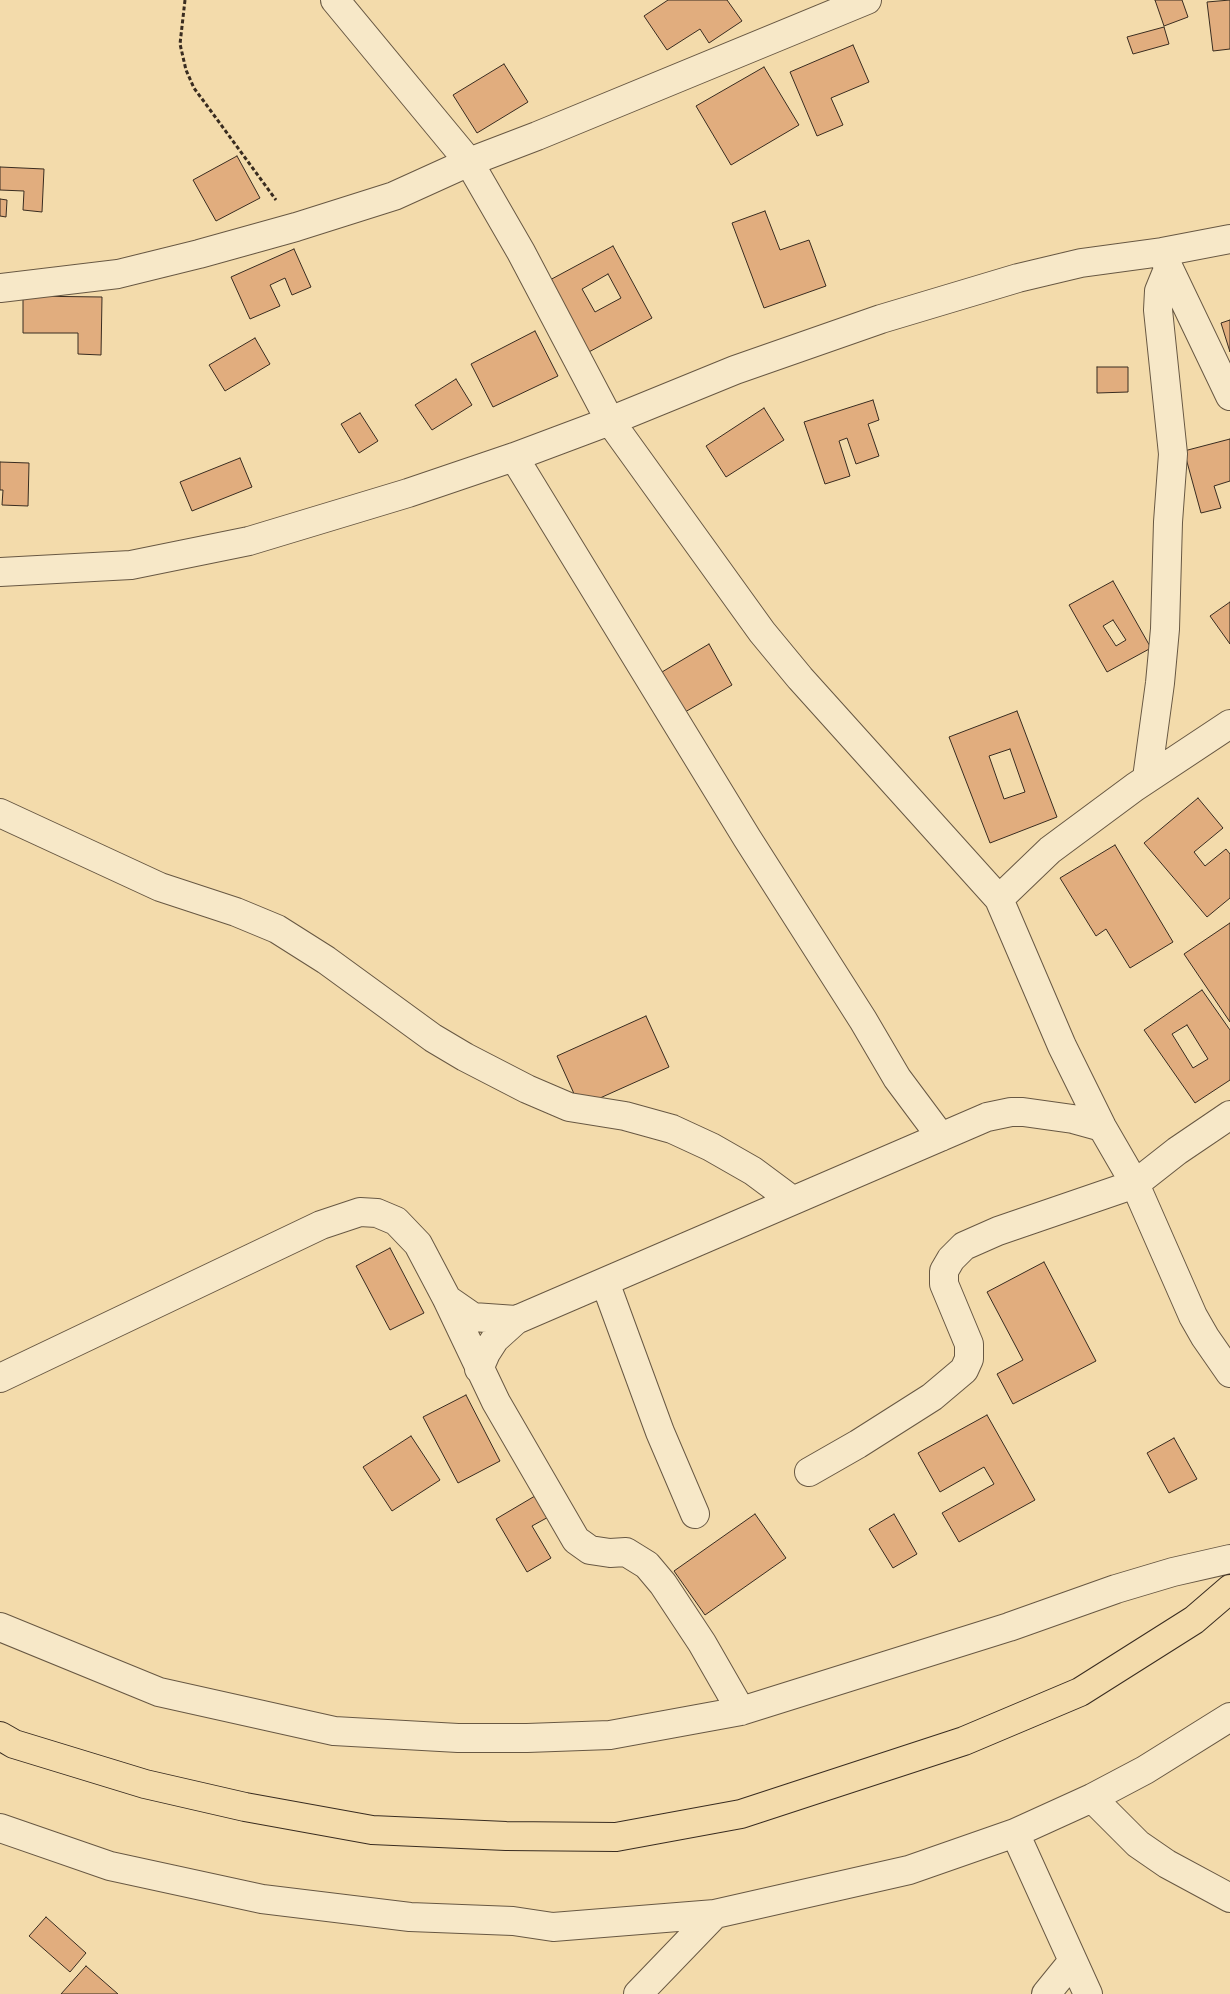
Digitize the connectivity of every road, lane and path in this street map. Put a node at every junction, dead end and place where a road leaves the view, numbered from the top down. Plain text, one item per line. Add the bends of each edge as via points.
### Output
1 (185, 0) edge
2 (335, 0) edge
3 (867, 0) edge
4 (469, 162) junction
5 (296, 227) junction
6 (1230, 239) edge
7 (1165, 261) junction
8 (0, 288) edge
9 (1230, 396) edge
10 (610, 421) junction
11 (514, 457) junction
12 (0, 572) edge
13 (1230, 724) edge
14 (1147, 778) junction
15 (0, 813) edge
16 (999, 899) junction
17 (1230, 1115) edge
18 (1102, 1127) junction
19 (941, 1136) junction
20 (1135, 1184) junction
21 (792, 1200) junction
22 (605, 1282) junction
23 (447, 1299) junction
24 (516, 1320) junction
25 (480, 1369) junction
26 (1230, 1373) edge
27 (0, 1378) edge
28 (808, 1472) dead end
29 (695, 1514) dead end
30 (1230, 1559) edge
31 (1230, 1589) edge
32 (0, 1626) edge
33 (741, 1711) junction
34 (1230, 1717) edge
35 (0, 1736) edge
36 (1092, 1798) junction
37 (0, 1828) edge
38 (1015, 1833) junction
39 (1230, 1898) edge
40 (715, 1914) junction
41 (1072, 1962) junction
42 (638, 1994) edge
43 (1046, 1994) edge
44 (1088, 1994) edge

1 - 5 path via 180,44 194,88
2 - 4 street
3 - 4 street
4 - 5 street via 394,196
4 - 10 street via 521,252
5 - 8 street via 118,274
6 - 7 street
7 - 9 street
7 - 10 street via 1072,265 1018,278 880,319 735,370
7 - 14 street via 1158,310 1172,454 1164,638
10 - 11 street
10 - 16 street via 762,632
11 - 12 street via 249,541 130,565
11 - 19 street via 897,1078
13 - 14 street
14 - 16 street via 1050,850
15 - 21 street via 160,887 277,929 326,960 433,1038 473,1061 569,1107 625,1116 672,1129 753,1171
16 - 18 street via 1062,1046
17 - 20 street via 1176,1151
18 - 19 street via 1046,1114 1011,1112 987,1117
18 - 20 street
19 - 21 street
20 - 26 street via 1193,1316
20 - 28 street via 998,1231 964,1246 944,1271 944,1284 969,1344 969,1360 964,1370 932,1397
21 - 22 street
22 - 24 street
22 - 29 street via 660,1432
23 - 24 street via 473,1317
23 - 25 street
23 - 27 street via 418,1244 396,1221 377,1213 360,1212 321,1225
24 - 25 street via 495,1339
25 - 33 street via 528,1460 576,1540 590,1550 626,1552 646,1565 663,1584 702,1643
30 - 33 street via 1116,1589 1009,1627
31 - 35 main road via 1194,1620 1080,1692 964,1741 741,1814 616,1837 372,1830 245,1807 145,1784 14,1744
32 - 33 street via 160,1692 334,1731 458,1738 610,1735
34 - 36 street via 1145,1770
36 - 38 street
36 - 39 street via 1145,1849
37 - 40 street via 110,1866 262,1900 410,1917 513,1921 553,1927
38 - 40 street via 909,1870
38 - 41 street
40 - 42 street
41 - 43 street
41 - 44 street

